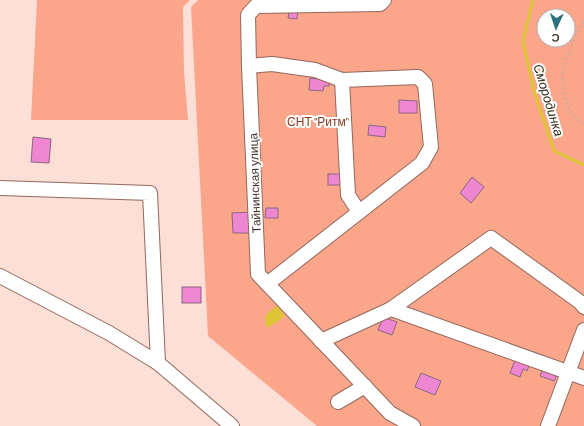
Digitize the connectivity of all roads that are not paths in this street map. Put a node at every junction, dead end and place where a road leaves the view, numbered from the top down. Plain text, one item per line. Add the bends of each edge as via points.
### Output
1 (384, 0) edge
2 (249, 66) junction
3 (342, 80) junction
4 (0, 188) edge
5 (359, 212) junction
6 (0, 276) edge
7 (267, 284) junction
8 (584, 307) edge
9 (391, 309) junction
10 (584, 330) edge
11 (321, 341) junction
12 (158, 363) junction
13 (568, 372) junction
14 (584, 378) edge
15 (365, 386) junction
16 (338, 402) dead end
17 (232, 426) edge
18 (413, 426) edge
19 (548, 426) edge

1 - 2 street, Тайнинская улица via 380,4 256,6 248,15
2 - 3 street via 272,64 315,70
2 - 7 street, Тайнинская улица via 258,274
3 - 5 street via 348,195
3 - 5 street via 418,77 425,84 431,147 422,163
4 - 12 street via 150,193
5 - 7 street
6 - 12 street via 109,333
7 - 11 street, Тайнинская улица
8 - 9 street via 491,238
9 - 11 street
9 - 13 street
10 - 13 street
11 - 15 street, Тайнинская улица
12 - 17 street
13 - 14 street
13 - 19 street
15 - 16 street
15 - 18 street, Тайнинская улица via 390,413

